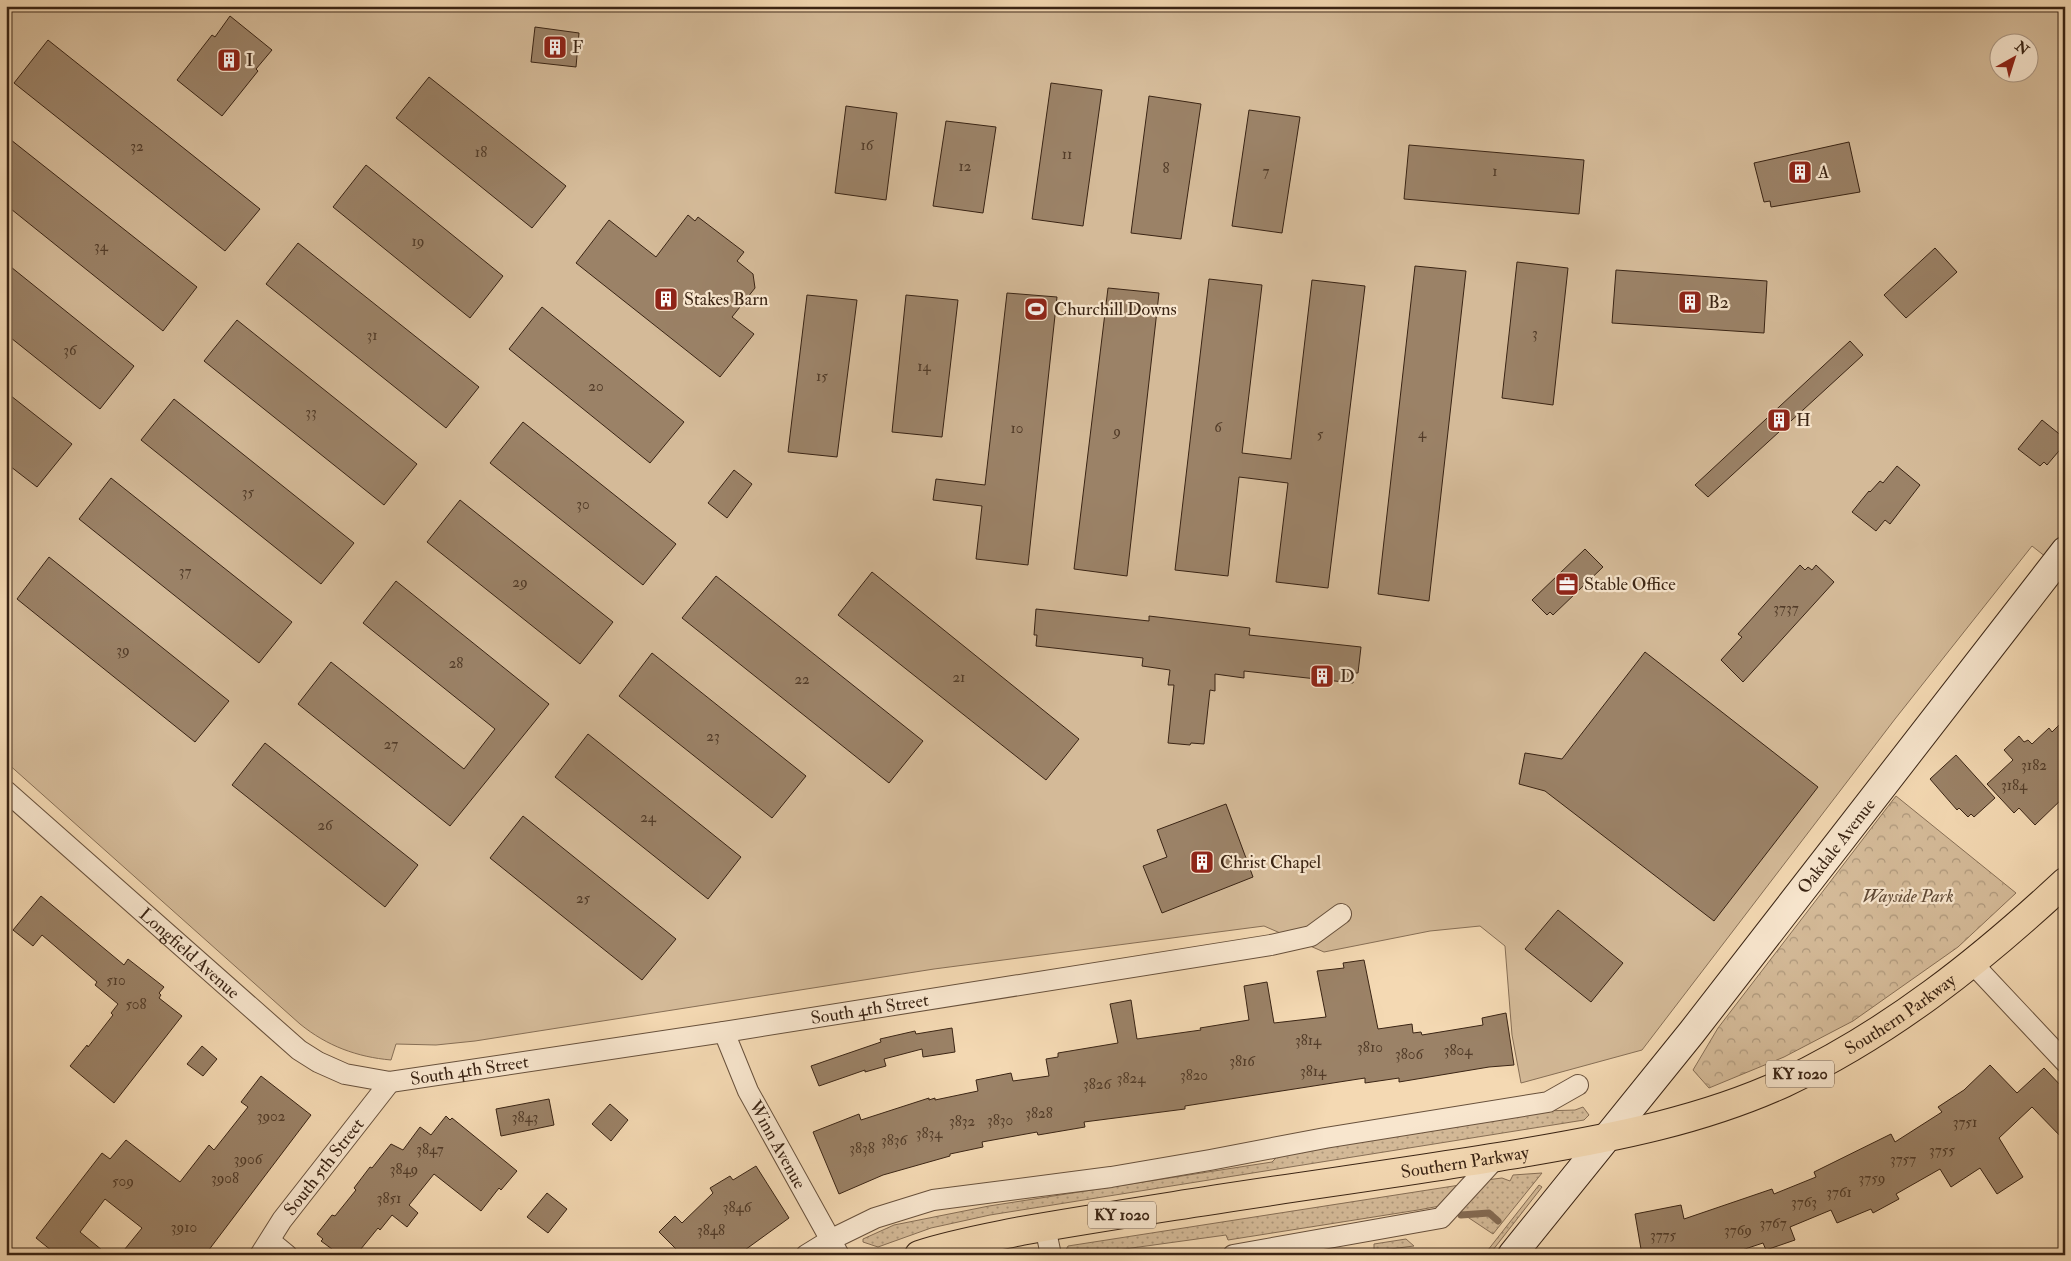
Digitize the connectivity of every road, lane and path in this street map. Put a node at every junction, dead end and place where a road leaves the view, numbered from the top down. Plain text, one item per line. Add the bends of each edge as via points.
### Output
1 (2065, 551) edge
2 (6, 791) edge
3 (2065, 882) edge
4 (1341, 914) dead end
5 (1973, 964) junction
6 (724, 1032) junction
7 (2065, 1062) edge
8 (390, 1082) junction
9 (1578, 1085) dead end
10 (1605, 1138) junction
11 (1496, 1158) junction
12 (1045, 1227) junction
13 (835, 1247) edge
14 (265, 1248) edge
15 (1519, 1252) edge
16 (287, 1255) edge
17 (806, 1255) edge
18 (919, 1255) edge
19 (1051, 1255) edge
20 (1233, 1255) edge

1 - 10 main road, Oakdale Avenue via 1692,1032
2 - 8 street, Longfield Avenue via 299,1050 345,1074
3 - 5 main road, KY 1020
4 - 6 street, South 4th Street via 1310,936 1271,945
5 - 7 street
5 - 10 main road, Southern Parkway / KY 1020 via 1857,1044 1784,1083 1686,1120
6 - 8 street, South 4th Street
6 - 13 street, Winn Avenue via 748,1090
8 - 14 street, South 5th Street via 282,1220
9 - 13 street via 1548,1102 1111,1177 933,1200 874,1218
10 - 11 main road, Southern Parkway / KY 1020
10 - 15 main road, Oakdale Avenue
11 - 12 main road, Southern Parkway / KY 1020
11 - 20 street via 1440,1218
12 - 18 main road, Southern Parkway / KY 1020 via 963,1242
12 - 19 street
13 - 17 street
14 - 16 street

